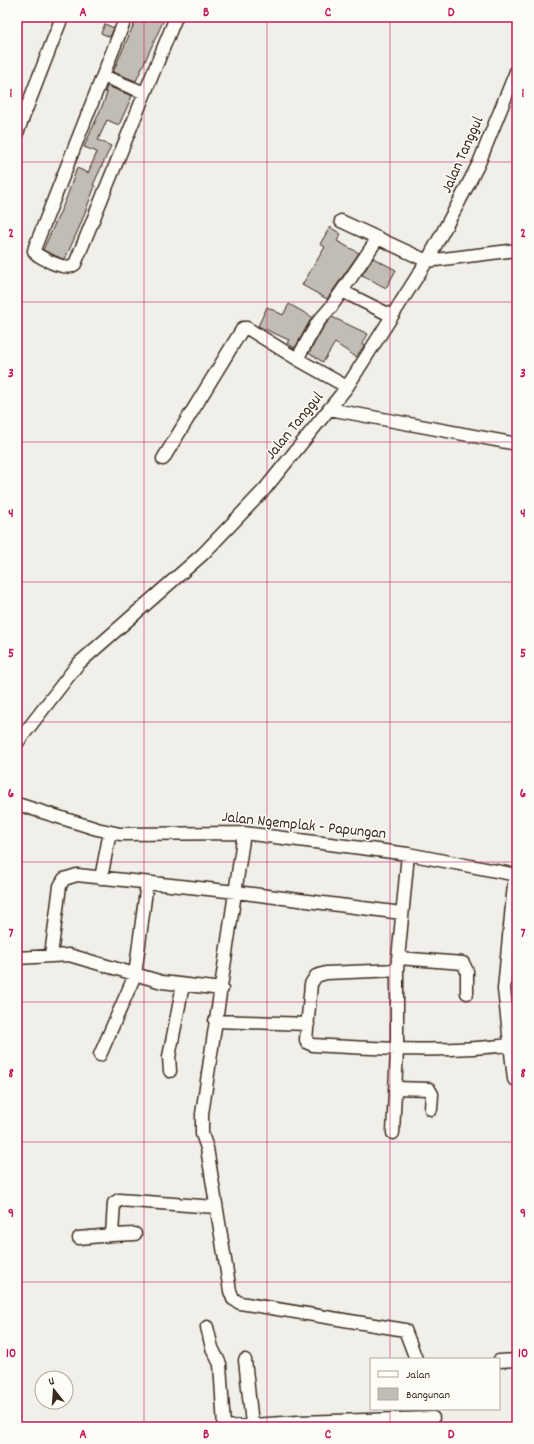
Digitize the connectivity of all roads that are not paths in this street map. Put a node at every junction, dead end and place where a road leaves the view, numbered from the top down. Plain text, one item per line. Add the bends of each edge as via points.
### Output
1 (62, 17) edge
2 (126, 17) edge
3 (176, 17) edge
4 (517, 69) edge
5 (103, 76) junction
6 (145, 93) junction
7 (17, 133) edge
8 (341, 221) dead end
9 (378, 238) junction
10 (517, 250) edge
11 (427, 261) junction
12 (342, 291) junction
13 (392, 316) junction
14 (297, 359) junction
15 (347, 387) junction
16 (329, 409) junction
17 (517, 444) edge
18 (163, 459) dead end
19 (17, 743) edge
20 (17, 804) edge
21 (110, 832) junction
22 (244, 833) junction
23 (408, 854) junction
24 (516, 874) edge
25 (101, 878) junction
26 (147, 883) junction
27 (236, 892) junction
28 (402, 913) junction
29 (512, 952) edge
30 (51, 955) junction
31 (17, 958) edge
32 (398, 964) junction
33 (135, 975) junction
34 (183, 985) junction
35 (222, 989) junction
36 (467, 993) dead end
37 (215, 1021) junction
38 (308, 1024) junction
39 (513, 1045) edge
40 (397, 1050) junction
41 (100, 1055) dead end
42 (170, 1071) dead end
43 (514, 1079) dead end
44 (395, 1088) junction
45 (431, 1109) dead end
46 (393, 1133) dead end
47 (215, 1207) junction
48 (135, 1234) dead end
49 (112, 1235) junction
50 (79, 1238) dead end
51 (207, 1327) dead end
52 (416, 1358) edge
53 (245, 1360) dead end
54 (517, 1360) edge
55 (500, 1362) edge
56 (433, 1418) edge
57 (252, 1424) junction
58 (224, 1427) edge

1 - 7 street
2 - 5 street
3 - 6 street
4 - 11 street, Jalan Tanggul via 478,163
5 - 6 street
5 - 6 street via 34,251 64,267 72,267 75,264
8 - 9 street
9 - 11 street
9 - 12 street
10 - 11 street
11 - 13 street, Jalan Tanggul
12 - 13 street
12 - 14 street via 318,322
13 - 15 street, Jalan Tanggul
14 - 15 street
14 - 18 street via 247,328 241,329
15 - 16 street, Jalan Tanggul
16 - 17 street
16 - 19 street, Jalan Tanggul via 264,490 203,554 78,664
20 - 21 street, Jalan Ngemplak - Papungan
21 - 22 street, Jalan Ngemplak - Papungan
21 - 25 street
22 - 23 street, Jalan Ngemplak - Papungan
22 - 27 street
23 - 24 street, Jalan Ngemplak - Papungan
23 - 28 street
24 - 29 street
25 - 26 street
25 - 30 street via 77,875 64,879 60,886
26 - 27 street
26 - 33 street
27 - 28 street
27 - 35 street
28 - 32 street
29 - 39 street via 504,999
30 - 31 street
30 - 33 street via 69,955
32 - 36 street via 463,963 467,971
32 - 38 street via 316,976 311,984
32 - 40 street
33 - 34 street
33 - 41 street
34 - 35 street
34 - 42 street via 169,1057
35 - 37 street
37 - 38 street
37 - 47 street via 202,1114 202,1134
38 - 40 street via 306,1040 313,1045
39 - 40 street
39 - 43 street
40 - 44 street
44 - 45 street via 429,1089 432,1094
44 - 46 street
47 - 49 street via 119,1200 114,1203
47 - 52 street via 233,1299 240,1303 405,1330
48 - 49 street
49 - 50 street
51 - 58 street via 212,1348 220,1364
53 - 57 street
54 - 55 street
56 - 57 street
57 - 58 street

